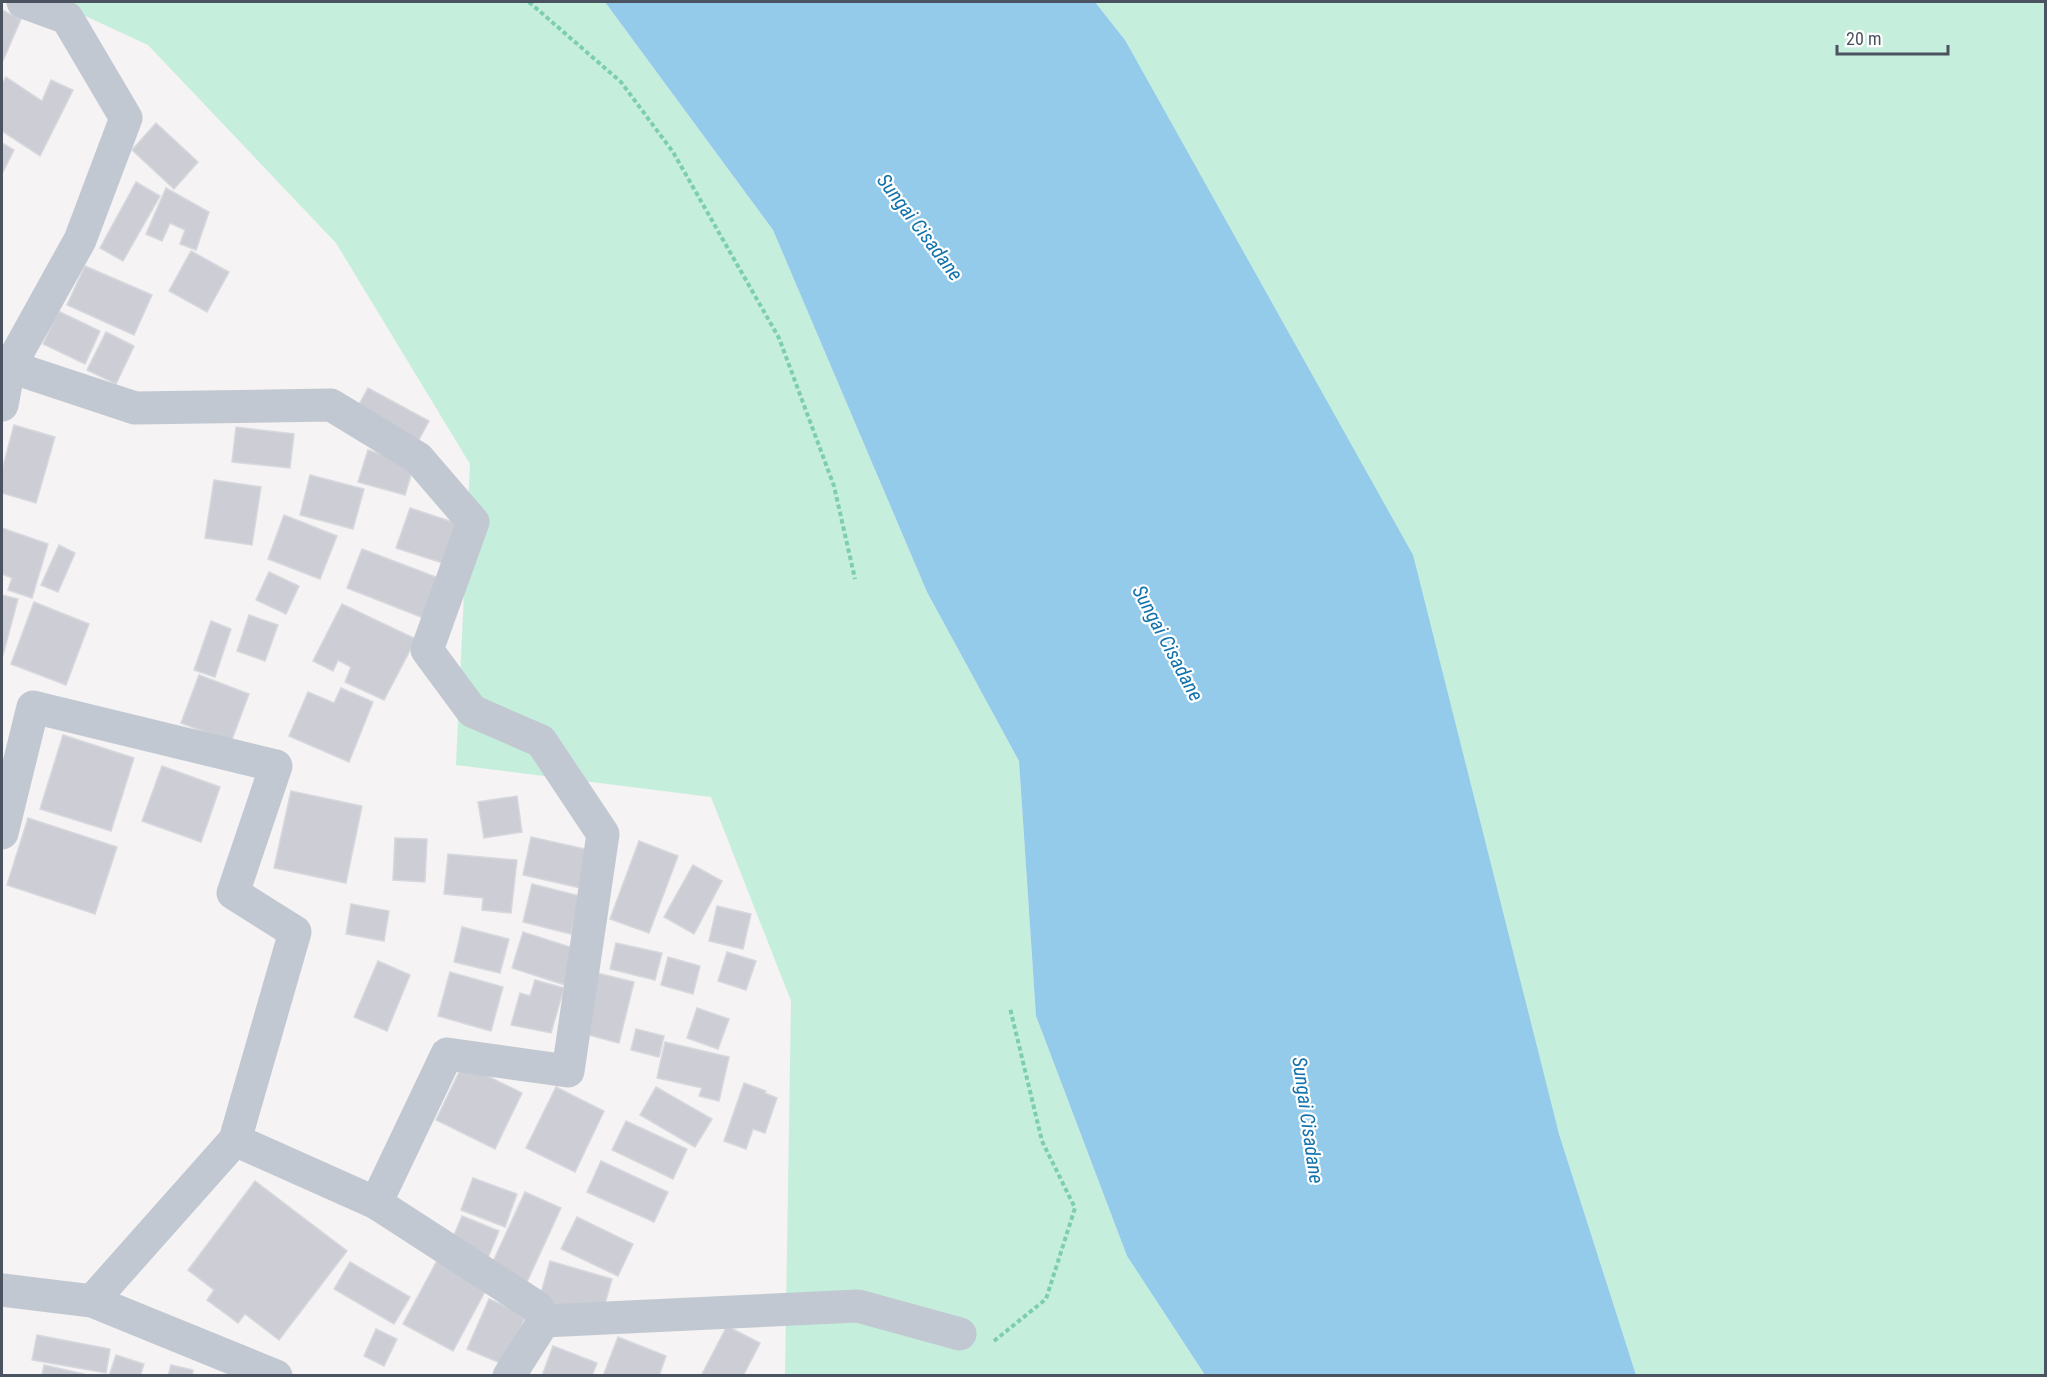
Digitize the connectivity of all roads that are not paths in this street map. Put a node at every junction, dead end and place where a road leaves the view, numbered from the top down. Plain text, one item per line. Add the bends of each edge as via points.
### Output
1 (23, 2) edge
2 (5, 366) edge
3 (2, 405) edge
4 (2, 833) edge
5 (235, 1140) junction
6 (376, 1203) junction
7 (2, 1290) edge
8 (92, 1301) junction
9 (544, 1321) junction
10 (960, 1334) road end
11 (276, 1376) edge
12 (509, 1376) edge

1 - 2 street via 67,18 126,118 80,240
2 - 3 street
2 - 6 street via 135,408 331,405 418,458 473,522 427,650 472,711 542,741 603,834 568,1071 447,1054
4 - 5 street via 33,707 276,766 233,893 295,932
5 - 6 street
5 - 8 street
6 - 9 street via 537,1307
7 - 8 street
8 - 11 street
9 - 10 street via 858,1306
9 - 12 street

